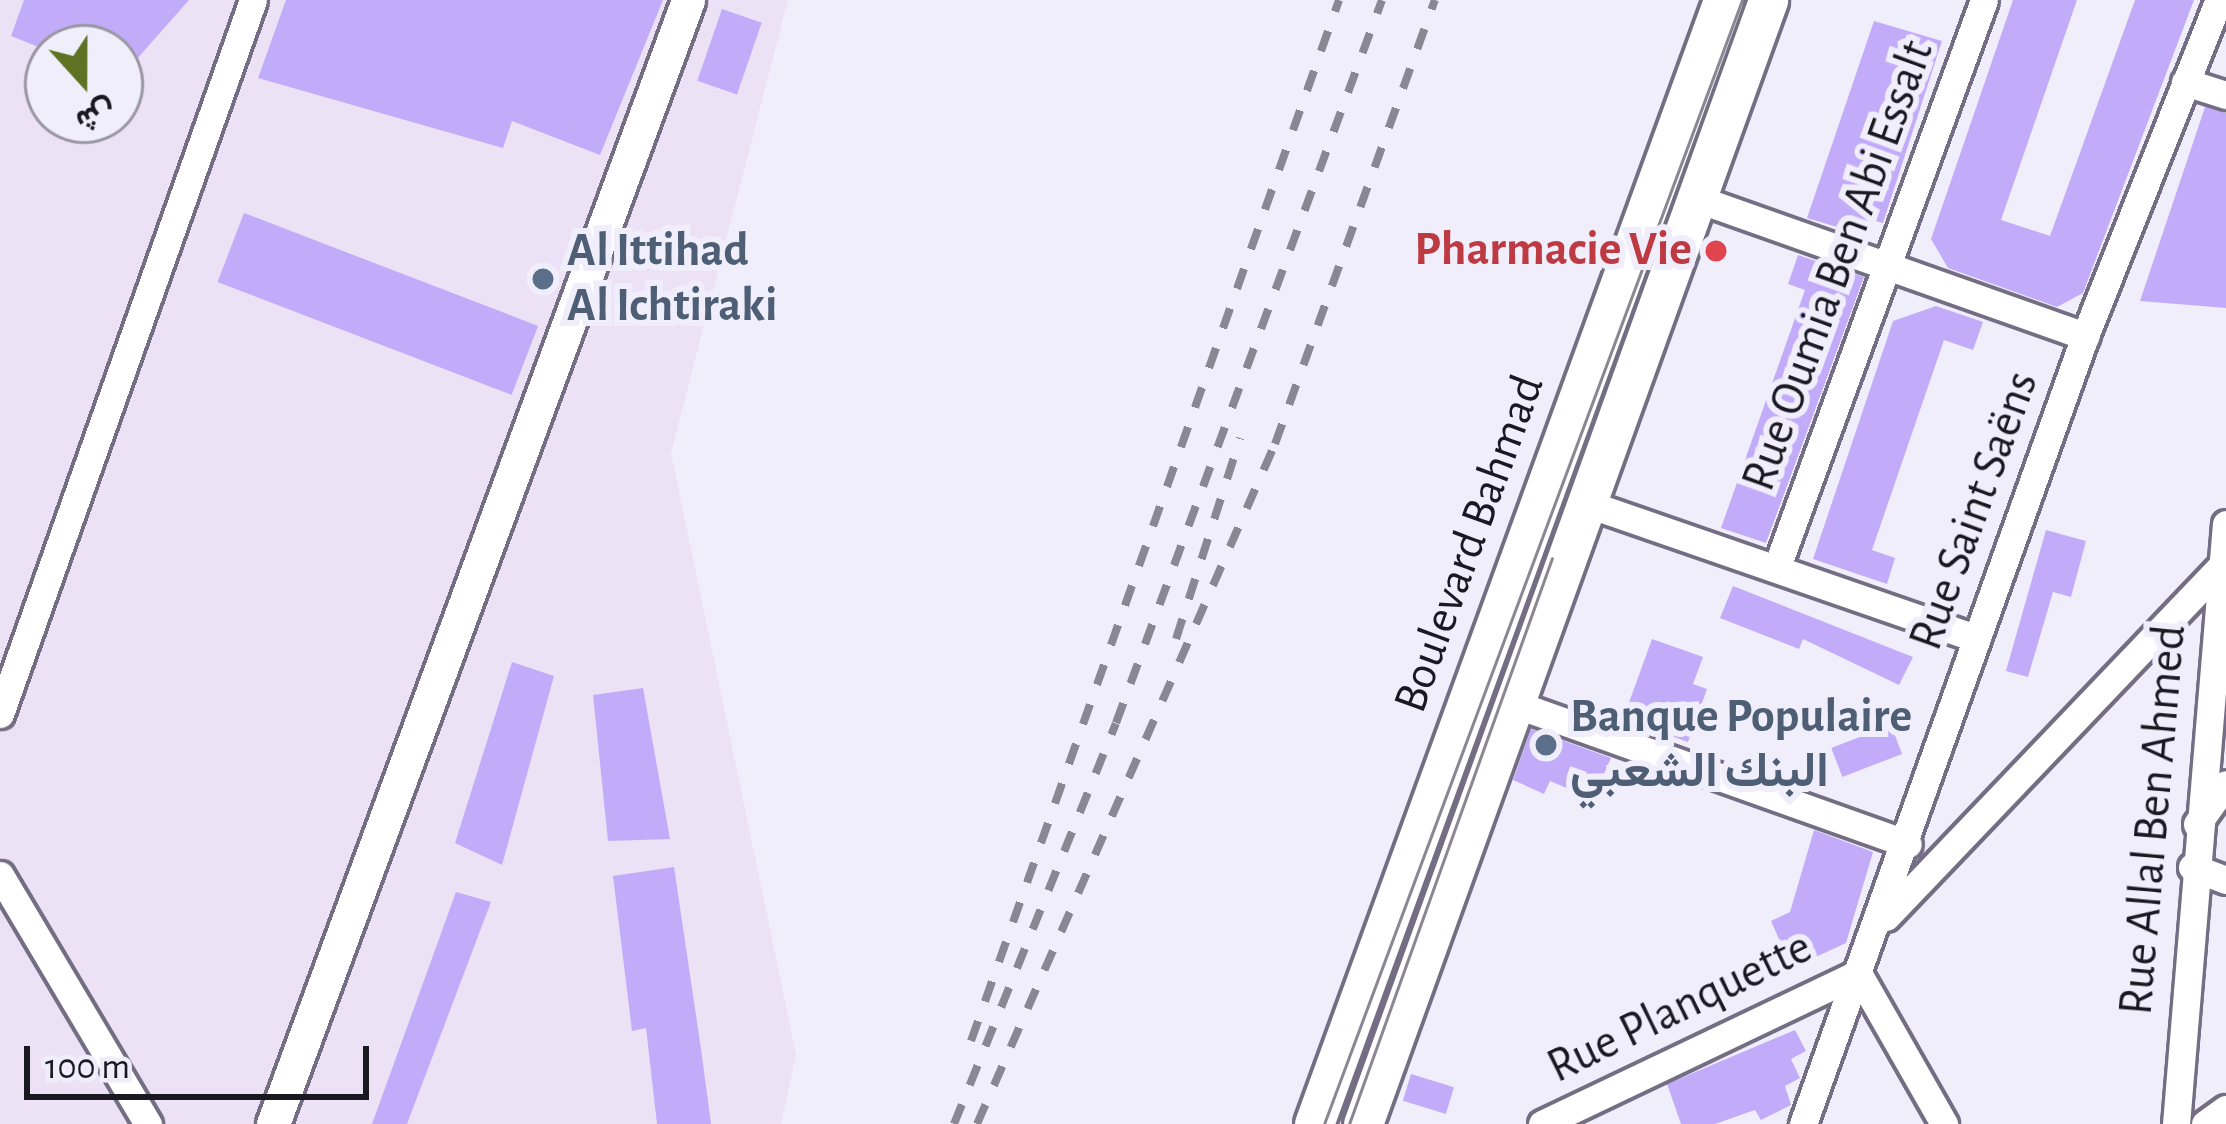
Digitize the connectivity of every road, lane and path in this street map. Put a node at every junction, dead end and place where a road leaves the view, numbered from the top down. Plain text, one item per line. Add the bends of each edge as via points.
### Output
1 (254, 0) edge
2 (688, 0) edge
3 (1723, 0) edge
4 (1768, 0) edge
5 (1984, 0) edge
6 (2219, 0) edge
7 (2185, 82) junction
8 (2226, 95) edge
9 (1699, 199) junction
10 (1891, 267) junction
11 (2085, 336) junction
12 (1588, 504) junction
13 (2226, 524) edge
14 (2224, 563) edge
15 (1778, 564) junction
16 (1976, 638) junction
17 (1512, 704) junction
18 (0, 714) edge
19 (2226, 784) edge
20 (2195, 827) junction
21 (1908, 844) junction
22 (2192, 868) junction
23 (0, 875) edge
24 (2226, 880) edge
25 (1875, 929) junction
26 (1858, 973) junction
27 (2226, 1109) edge
28 (1587, 1113) edge
29 (148, 1124) edge
30 (273, 1124) edge
31 (1314, 1124) edge
32 (1363, 1124) edge
33 (1542, 1124) edge
34 (1803, 1124) edge
35 (1944, 1124) edge
36 (2176, 1124) edge
37 (2205, 1124) edge

1 - 18 street
2 - 30 street
3 - 31 main road, Boulevard Bahmad
4 - 9 main road, Boulevard Bahmad
5 - 10 street, Rue Oumia Ben Abi Essalt
6 - 7 street, Rue Saint Saëns
7 - 8 street
7 - 11 street, Rue Saint Saëns
9 - 10 street
9 - 12 main road, Boulevard Bahmad
10 - 11 street
10 - 15 street, Rue Oumia Ben Abi Essalt
11 - 16 street, Rue Saint Saëns
12 - 15 street
12 - 17 main road, Boulevard Bahmad
13 - 14 street, Rue Allal Ben Ahmed
14 - 20 street, Rue Allal Ben Ahmed
14 - 25 street, Rue Planquette
15 - 16 street
16 - 21 street, Rue Saint Saëns
17 - 21 street
17 - 32 main road, Boulevard Bahmad
19 - 20 street
20 - 22 street, Rue Allal Ben Ahmed
21 - 25 street, Rue Saint Saëns
22 - 24 street
22 - 36 street, Rue Allal Ben Ahmed
23 - 29 street
25 - 26 street, Rue Saint Saëns
26 - 28 street, Rue Planquette
26 - 34 street, Rue Saint Saëns
26 - 35 street
27 - 37 street
28 - 33 street, Rue Planquette

